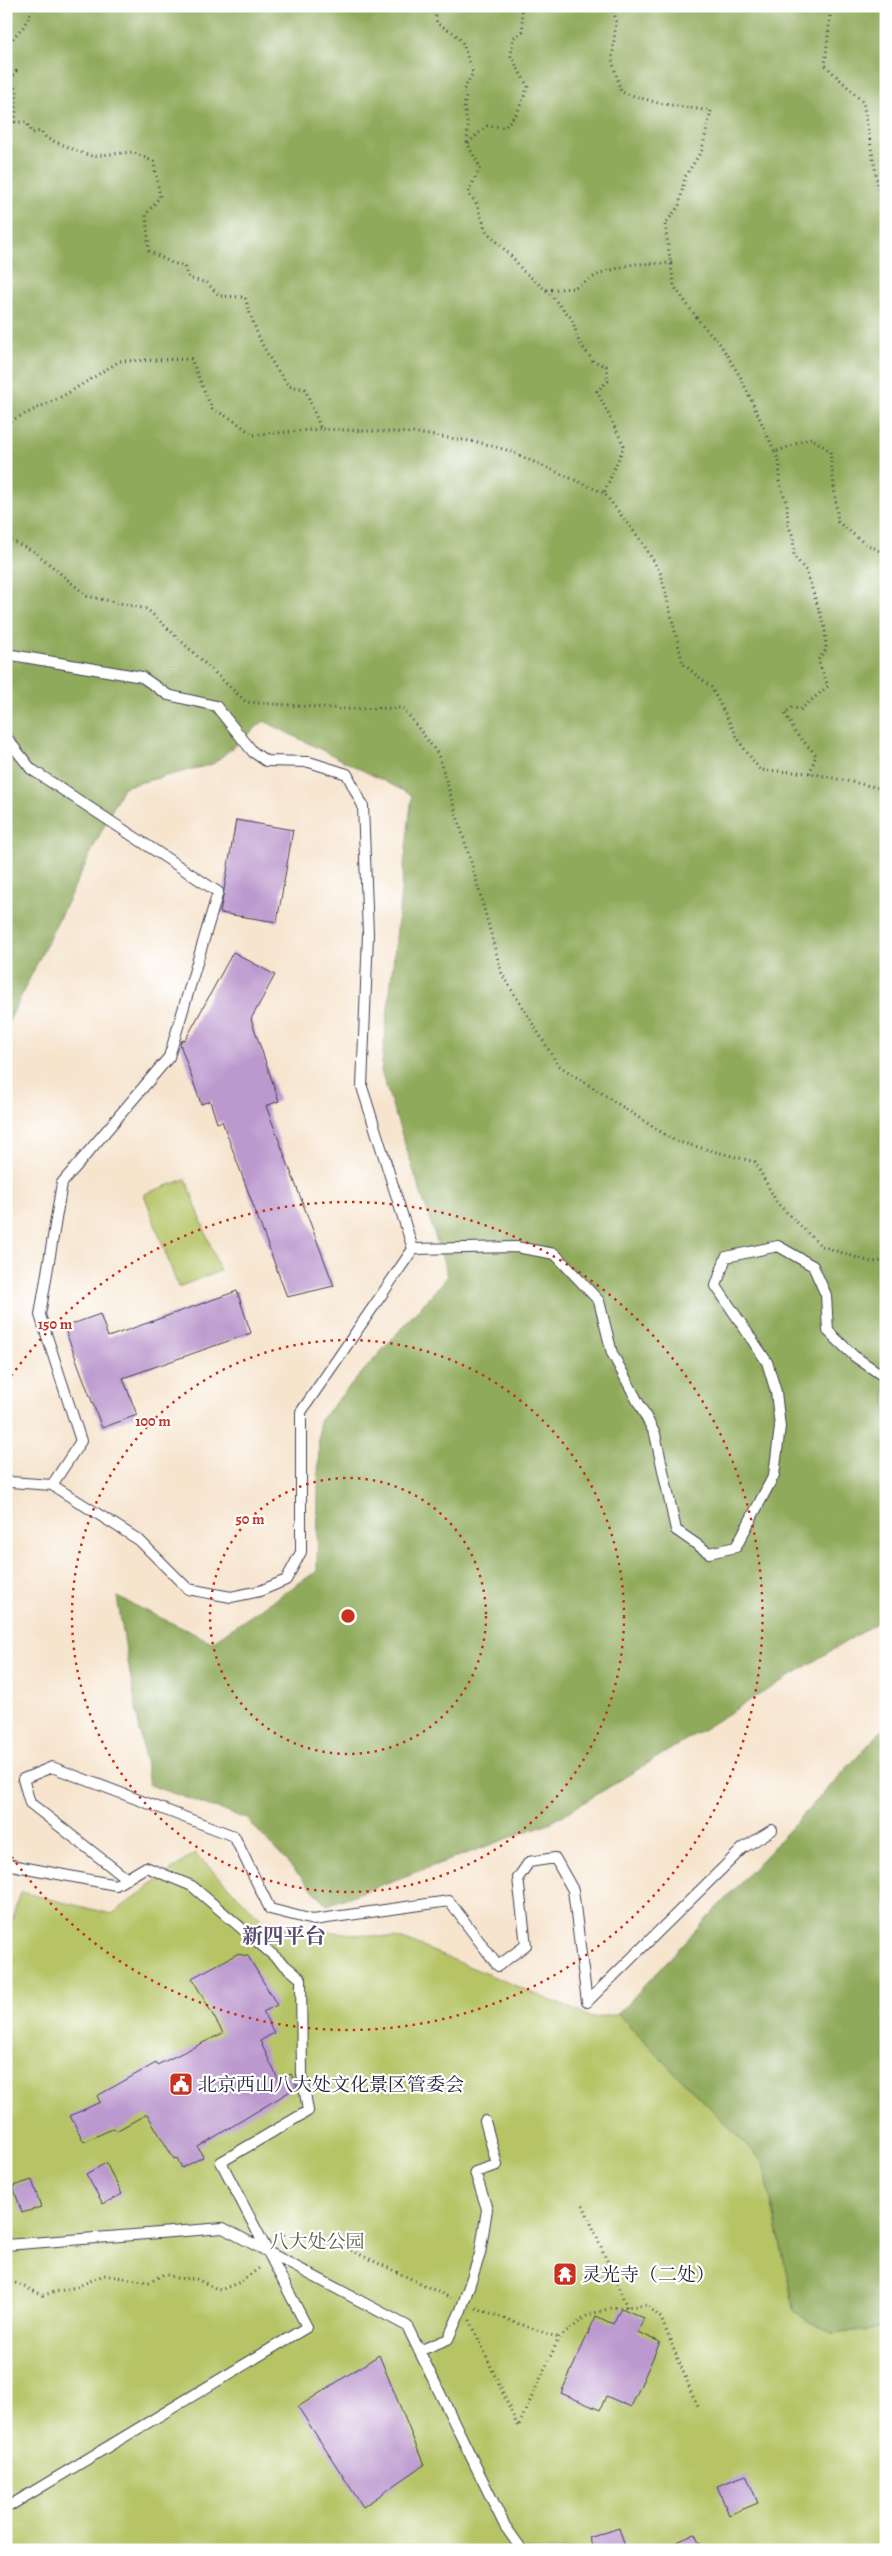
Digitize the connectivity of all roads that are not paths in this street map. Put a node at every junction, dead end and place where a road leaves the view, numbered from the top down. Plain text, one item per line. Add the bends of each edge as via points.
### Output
1 (6, 654) edge
2 (6, 738) edge
3 (413, 1248) junction
4 (886, 1378) edge
5 (6, 1478) edge
6 (52, 1485) junction
7 (772, 1830) dead end
8 (6, 1864) edge
9 (127, 1879) junction
10 (485, 2121) dead end
11 (6, 2245) edge
12 (267, 2252) junction
13 (419, 2351) junction
14 (6, 2508) edge
15 (522, 2550) edge

1 - 3 lane via 142,677 168,695 216,706 253,752 266,762 309,762 347,774 364,806 368,934 362,1087
2 - 6 lane via 31,769 218,892 169,1057 62,1183 40,1315 81,1441
3 - 4 lane via 516,1247 555,1254 600,1301 612,1353 655,1434 676,1530 709,1553 736,1547 774,1475 780,1427 776,1392 767,1362 716,1286 726,1258 778,1246 814,1266 826,1295 828,1331 854,1356
3 - 6 lane via 301,1412 301,1552 286,1580 231,1597 188,1589 139,1540
5 - 6 lane via 10,1482
7 - 9 lane via 743,1848 588,2002 573,1890 555,1858 529,1862 518,1878 526,1944 498,1966 449,1901 314,1920 270,1909 234,1836 52,1767 23,1779 30,1803
8 - 9 lane via 116,1885
9 - 12 lane via 146,1867 192,1886 301,1979 302,2074 308,2111 221,2162
10 - 13 lane via 497,2165 475,2172 486,2209 480,2254 448,2339
11 - 12 lane via 223,2228
12 - 13 lane via 407,2326
12 - 14 lane via 307,2327
13 - 15 lane via 505,2526

